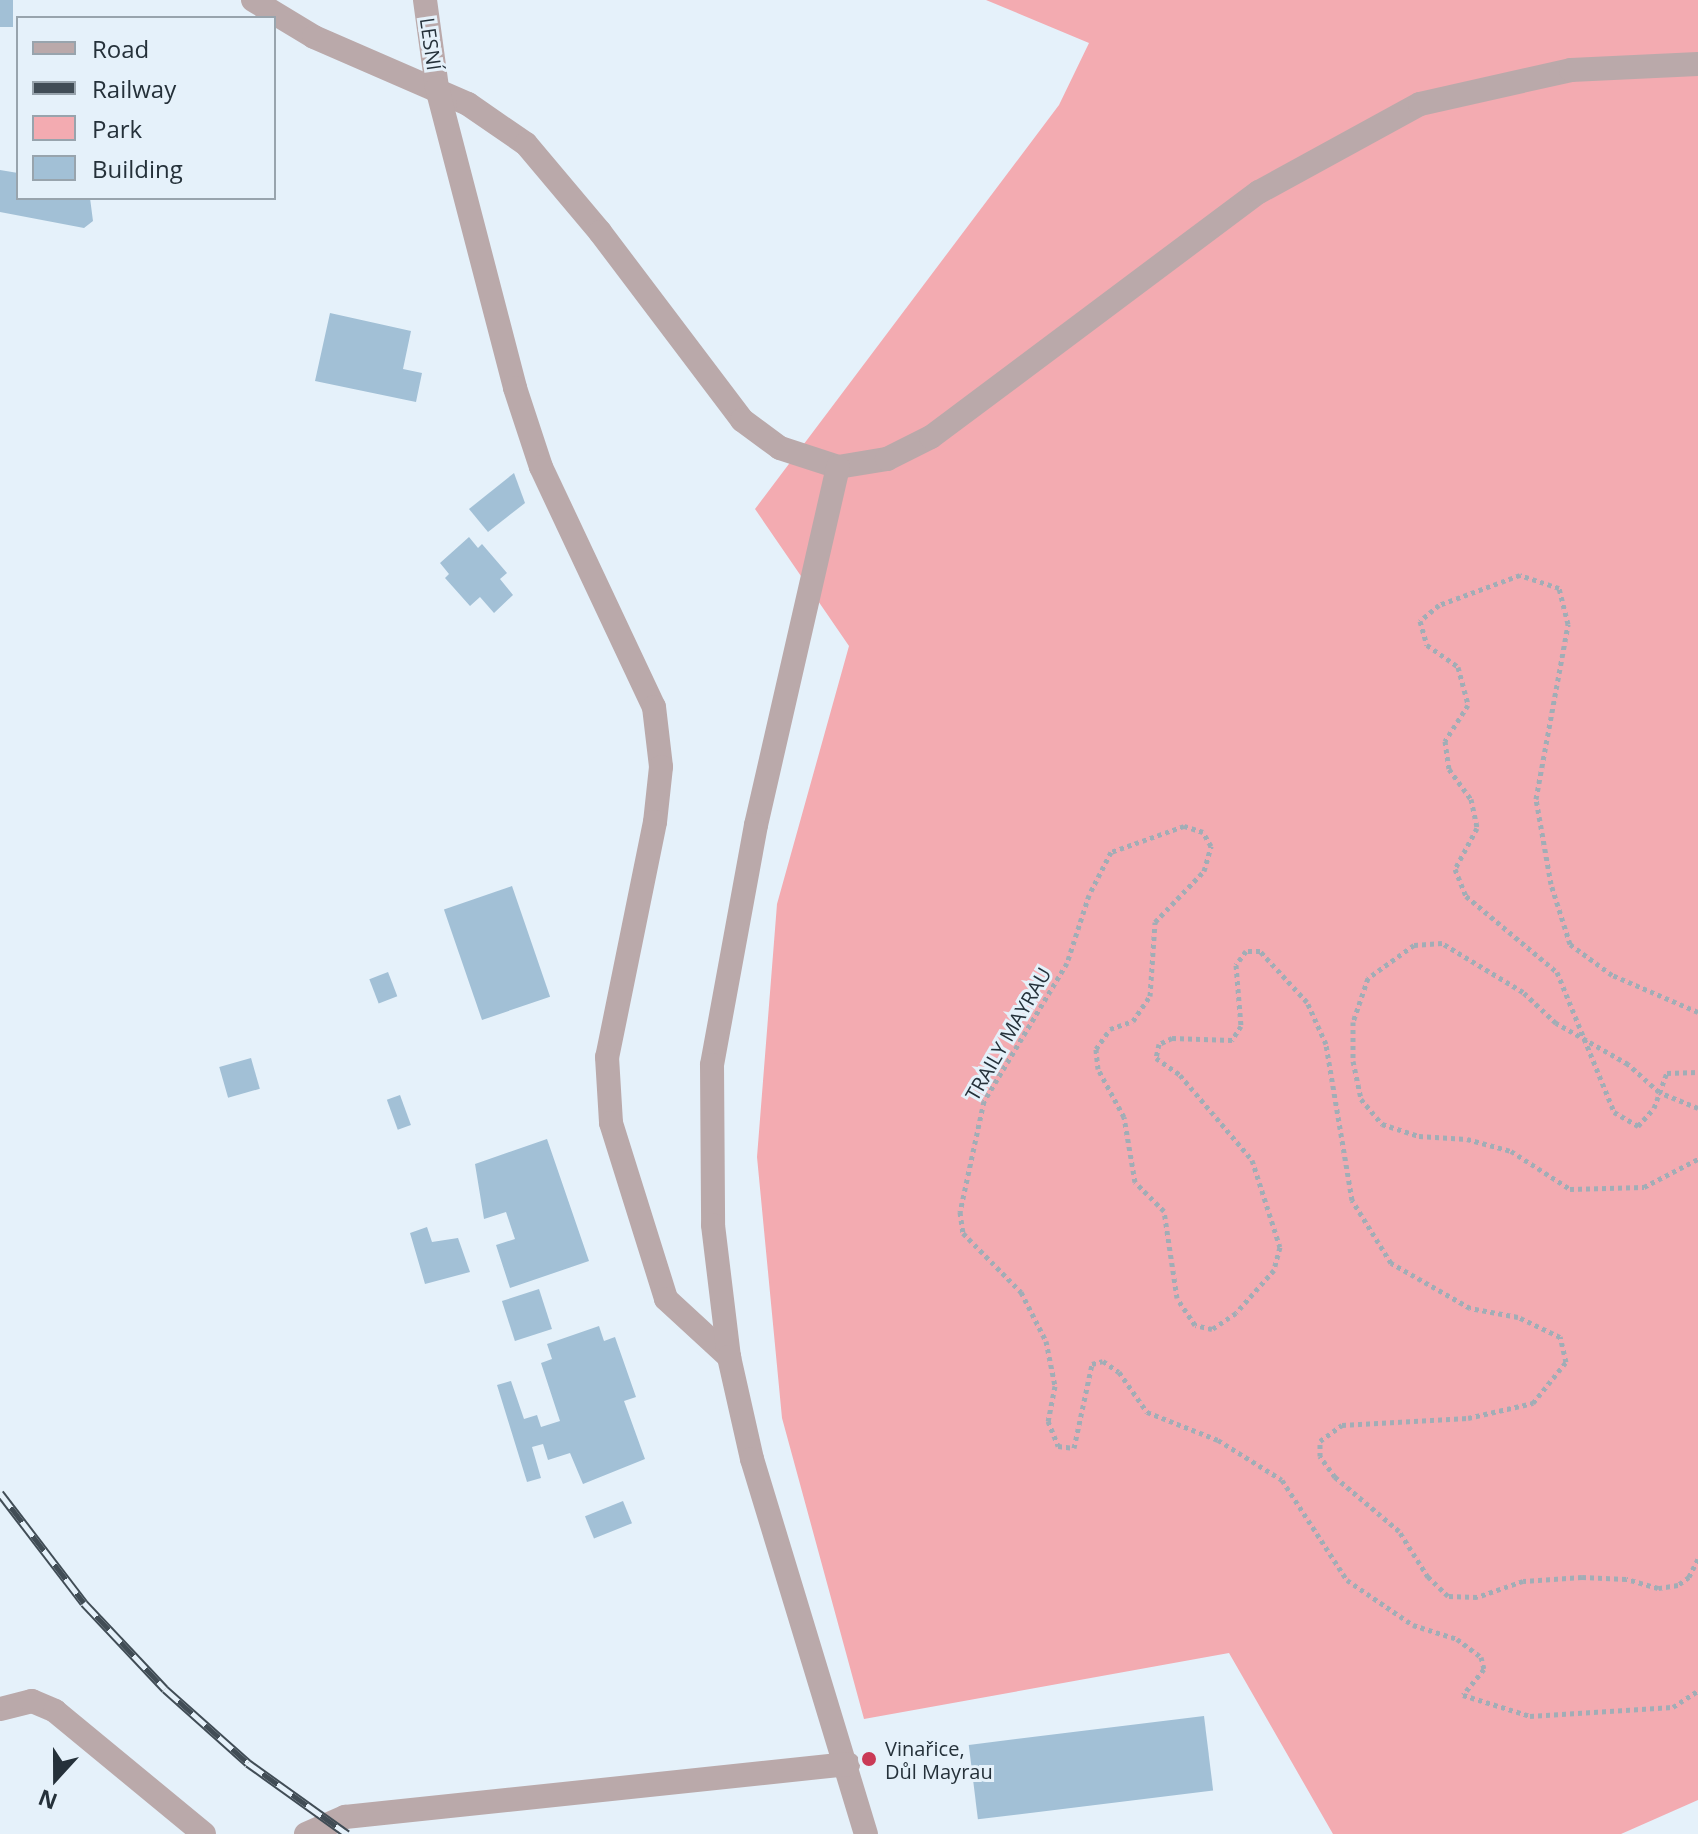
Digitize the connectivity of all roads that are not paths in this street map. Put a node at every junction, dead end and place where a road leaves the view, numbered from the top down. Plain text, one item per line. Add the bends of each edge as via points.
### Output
1 (253, 0) edge
2 (425, 0) edge
3 (1698, 64) edge
4 (437, 88) junction
5 (838, 467) junction
6 (729, 1357) junction
7 (0, 1709) edge
8 (848, 1764) junction
9 (204, 1834) edge
10 (306, 1834) edge
11 (866, 1834) edge

1 - 4 street via 314,37
2 - 4 street, LESNÍ
3 - 5 street via 1571,70 1420,104 1259,192 931,437 887,459
4 - 5 street via 499,123 552,171 742,420 780,448
4 - 6 street, LESNÍ via 515,388 541,467 654,707 660,781 607,1057 611,1123 666,1299
5 - 6 street via 756,825 712,1065 713,1225
6 - 8 street via 782,1563
7 - 9 street via 32,1701 55,1711
8 - 10 street via 345,1817
8 - 11 street

